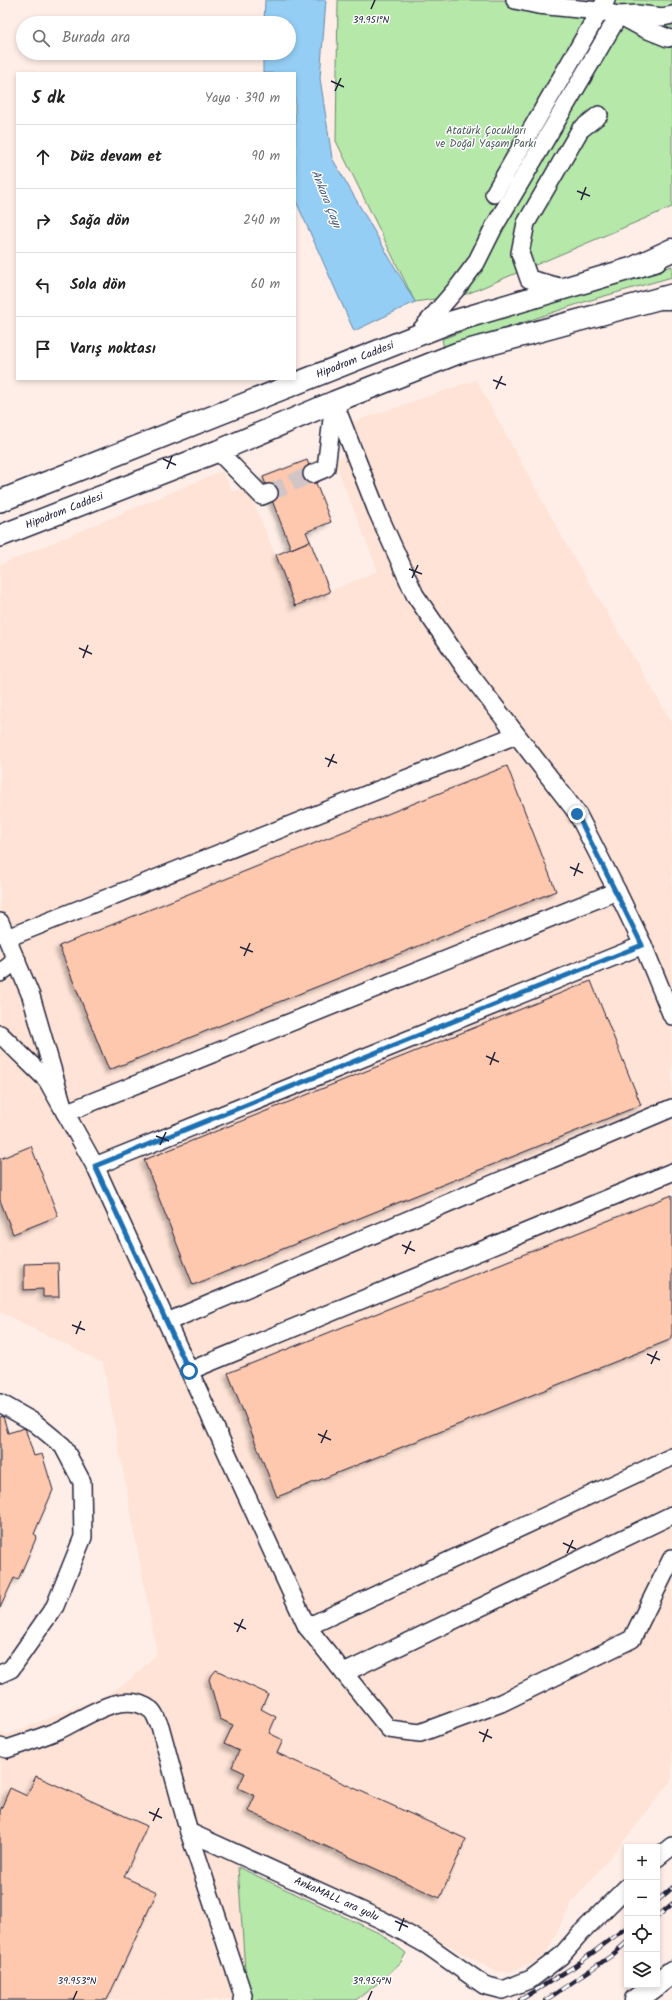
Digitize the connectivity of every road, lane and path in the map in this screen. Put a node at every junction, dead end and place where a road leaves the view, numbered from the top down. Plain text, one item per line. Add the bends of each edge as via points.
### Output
1 (515, 0) edge
2 (603, 6) edge
3 (620, 15) junction
4 (672, 15) edge
5 (668, 38) dead end
6 (599, 115) dead end
7 (494, 194) dead end
8 (672, 250) edge
9 (672, 257) edge
10 (638, 266) junction
11 (563, 288) junction
12 (669, 297) edge
13 (415, 337) junction
14 (334, 402) junction
15 (218, 450) junction
16 (312, 474) tunnel mouth
17 (269, 493) tunnel mouth
18 (0, 501) edge
19 (0, 536) edge
20 (516, 735) junction
21 (617, 891) junction
22 (0, 922) edge
23 (7, 938) junction
24 (642, 945) junction
25 (17, 960) junction
26 (0, 973) edge
27 (672, 1016) edge
28 (0, 1034) edge
29 (672, 1108) edge
30 (65, 1112) junction
31 (95, 1166) junction
32 (672, 1172) edge
33 (167, 1322) junction
34 (189, 1371) junction
35 (0, 1403) edge
36 (672, 1457) edge
37 (672, 1515) edge
38 (672, 1558) edge
39 (307, 1627) junction
40 (344, 1673) junction
41 (0, 1674) edge
42 (2, 1750) edge
43 (189, 1832) junction
44 (672, 1846) edge
45 (660, 1856) edge
46 (624, 1890) edge
47 (672, 1972) edge
48 (660, 1981) edge
49 (651, 1988) edge
50 (242, 2000) edge
51 (636, 2000) edge

1 - 2 street via 538,5
2 - 3 street
2 - 7 street
3 - 4 street
3 - 5 street
3 - 13 street via 494,228 476,263
6 - 11 street via 580,130 552,176 526,223 521,246 520,253 529,279
8 - 10 highway
9 - 10 main road, Hipodrom Caddesi
10 - 11 main road, Hipodrom Caddesi
11 - 13 main road, Hipodrom Caddesi via 451,322
12 - 14 main road, Hipodrom Caddesi via 458,353
13 - 18 main road, Hipodrom Caddesi
14 - 15 main road, Hipodrom Caddesi
14 - 16 street via 326,468
14 - 20 street via 377,511 414,595
15 - 17 street via 262,496
15 - 19 main road, Hipodrom Caddesi
20 - 21 street via 577,814
20 - 23 street
21 - 24 street
21 - 30 street
22 - 23 street
23 - 25 street
24 - 27 street
24 - 31 street
25 - 26 street
25 - 30 street via 31,996
28 - 30 street via 47,1080
29 - 33 street
30 - 31 street
31 - 33 street
32 - 34 street
33 - 34 street
34 - 39 street
35 - 41 street via 35,1424 63,1446 82,1482 83,1537 55,1606 11,1669
36 - 39 street
37 - 40 street
38 - 40 street via 632,1639 501,1703 420,1733 389,1729
39 - 40 street
42 - 43 street via 59,1730 108,1706 121,1703 138,1704 151,1710 160,1726
43 - 46 street, AnkaMALL ara yolu via 382,1920 427,1945 484,1985 503,1990 531,1979 561,1956
43 - 50 street via 243,1996
44 - 45 street
47 - 48 highway
49 - 51 highway

